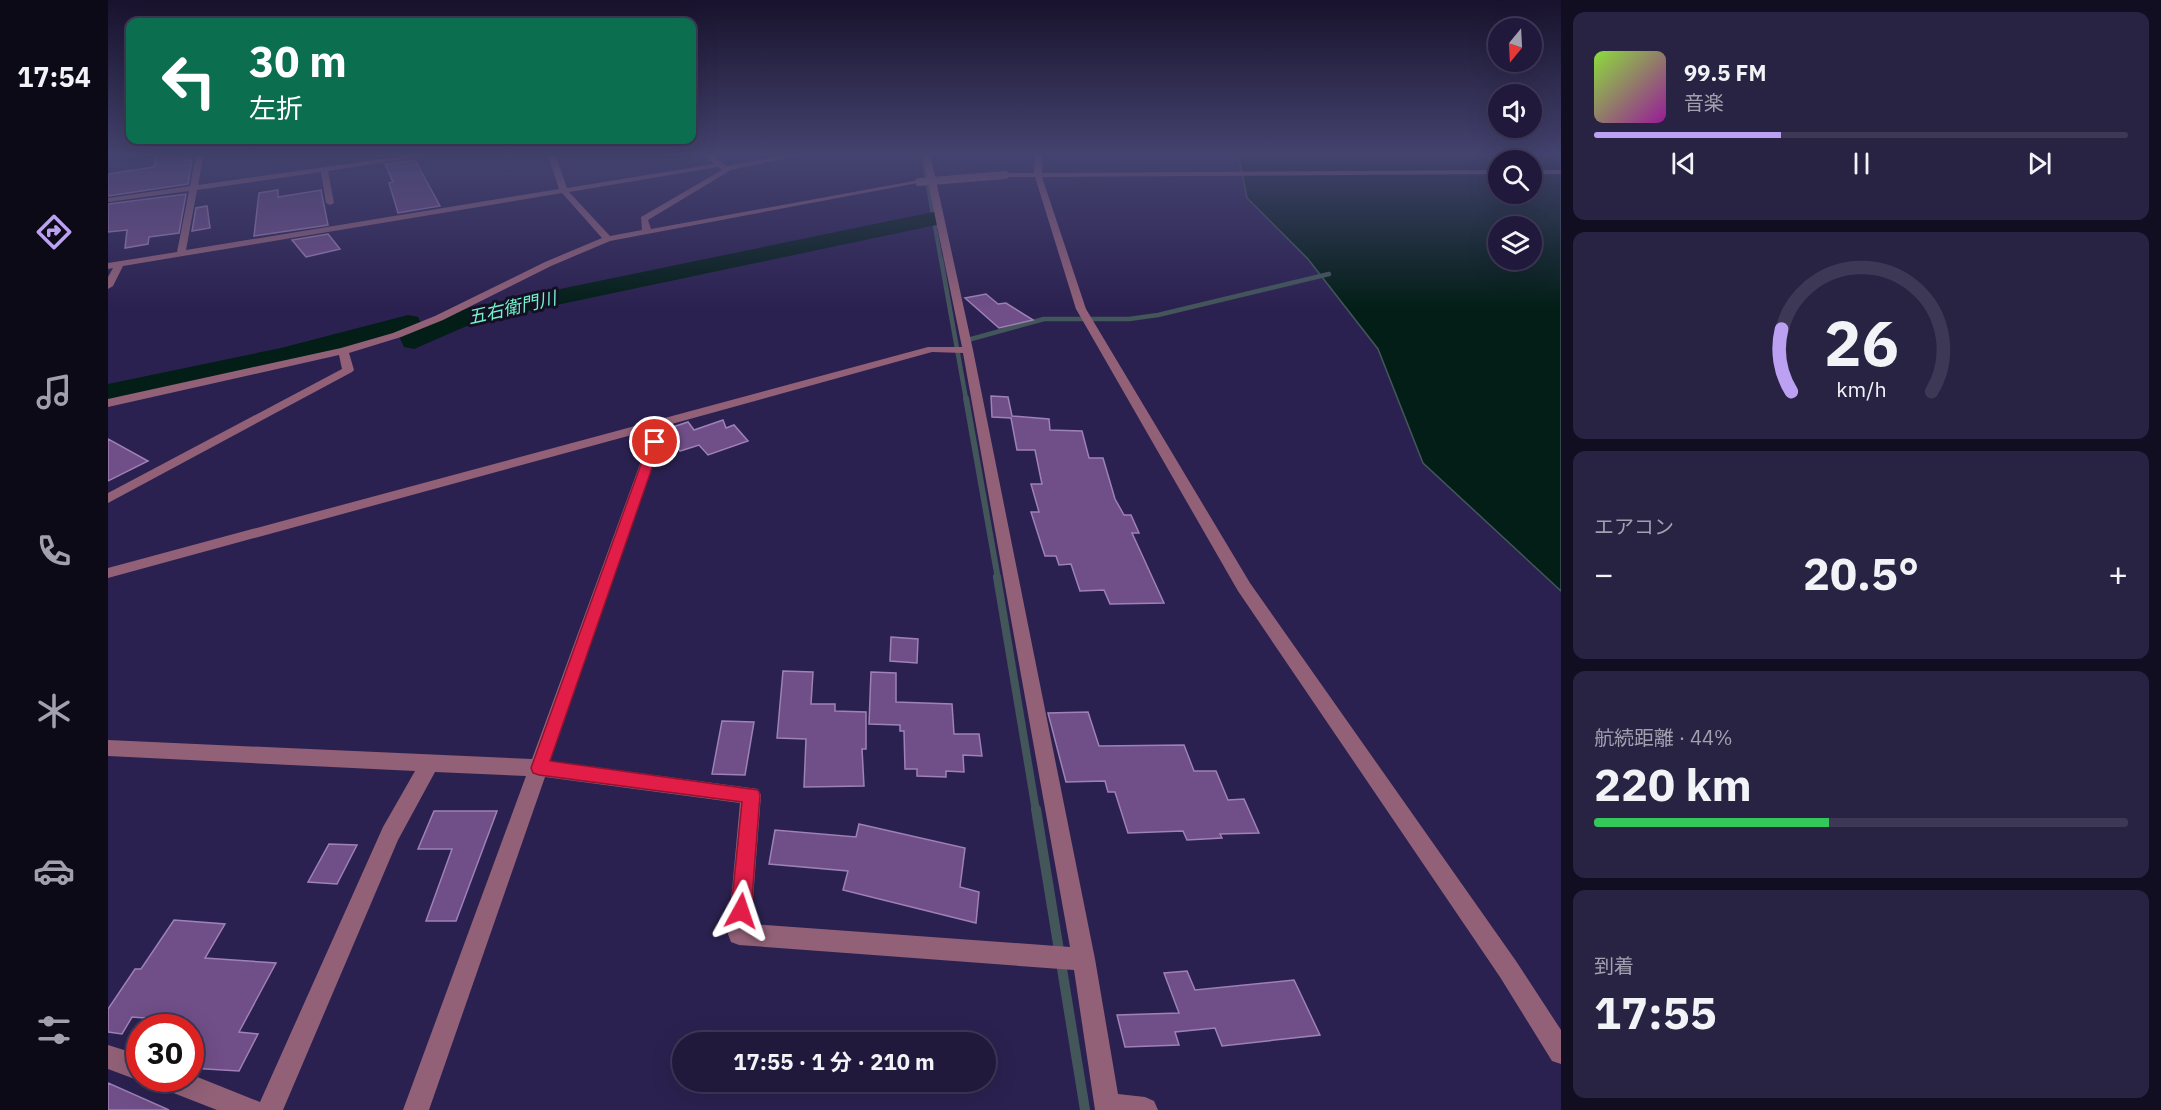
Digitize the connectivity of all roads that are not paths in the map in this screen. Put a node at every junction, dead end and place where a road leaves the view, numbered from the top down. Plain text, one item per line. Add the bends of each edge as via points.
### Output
1 (191, 205) edge
2 (479, 205) edge
3 (577, 205) edge
4 (671, 205) edge
5 (792, 205) edge
6 (937, 205) edge
7 (1048, 205) edge
8 (647, 231) junction
9 (608, 238) junction
10 (181, 253) junction
11 (120, 264) junction
12 (108, 266) edge
13 (108, 286) edge
14 (343, 351) junction
15 (968, 351) junction
16 (108, 403) edge
17 (642, 428) junction
18 (108, 499) edge
19 (108, 573) edge
20 (108, 748) edge
21 (430, 763) junction
22 (539, 768) junction
23 (1084, 959) junction
24 (1561, 1052) edge
25 (108, 1057) edge
26 (126, 1063) edge
27 (204, 1092) edge
28 (1108, 1108) edge
29 (251, 1110) edge
30 (270, 1110) edge
31 (416, 1110) edge
32 (1145, 1110) edge

1 - 10 street
2 - 10 street
3 - 9 street
4 - 8 street via 644,219
5 - 8 street, bridge
6 - 15 street
7 - 24 street via 1081,309 1244,587
8 - 9 street
9 - 14 street via 439,318
10 - 11 street
11 - 12 street
11 - 13 street
14 - 16 street
14 - 18 street via 348,370
15 - 17 street via 932,349
15 - 23 street
17 - 19 street
17 - 22 street via 655,442
20 - 21 street
21 - 22 street
21 - 30 street via 390,834
22 - 23 street via 751,795 739,934
22 - 31 street
23 - 28 street
25 - 26 street
27 - 29 street
28 - 32 street

